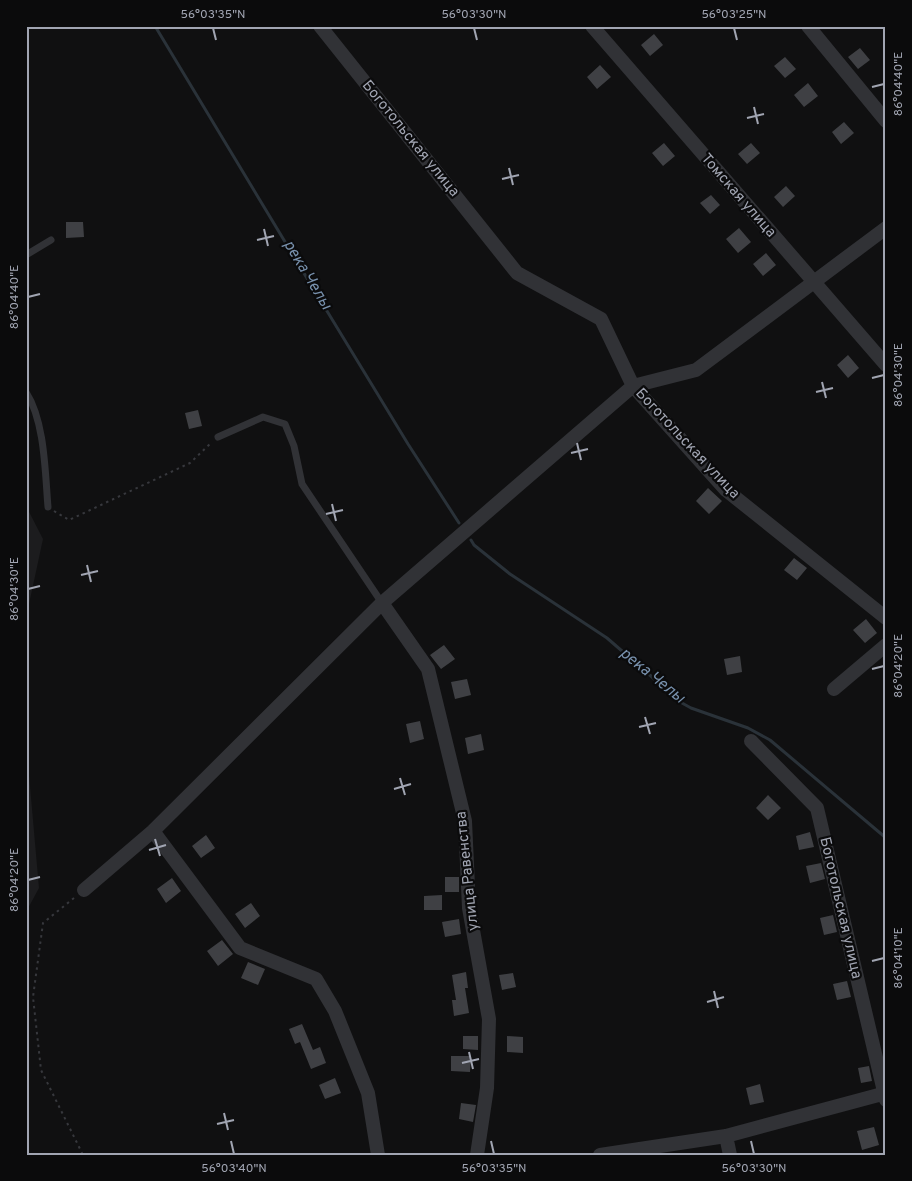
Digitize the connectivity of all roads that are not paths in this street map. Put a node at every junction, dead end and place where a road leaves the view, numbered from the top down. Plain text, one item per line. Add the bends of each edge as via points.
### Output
1 (320, 26) edge
2 (592, 26) edge
3 (808, 26) edge
4 (886, 121) edge
5 (886, 228) edge
6 (51, 240) dead end
7 (26, 255) edge
8 (812, 283) junction
9 (886, 366) edge
10 (633, 386) junction
11 (26, 392) edge
12 (218, 437) road end
13 (48, 507) road end
14 (382, 603) junction
15 (886, 618) edge
16 (886, 644) edge
17 (834, 689) dead end
18 (751, 741) dead end
19 (153, 831) junction
20 (84, 890) road end
21 (885, 1096) edge
22 (726, 1136) junction
23 (378, 1155) edge
24 (477, 1155) edge
25 (600, 1155) edge
26 (730, 1155) edge

1 - 10 street, Боготольская улица via 517,273 601,319
2 - 8 street, Томская улица
3 - 4 street
5 - 8 street
6 - 7 lane
8 - 9 street, Томская улица
8 - 10 street via 696,370
10 - 14 street
10 - 15 street, Боготольская улица via 726,490
11 - 13 lane via 33,403 44,454
12 - 14 lane via 263,417 285,424 294,446 302,484
14 - 19 street
14 - 24 street, улица Равенства via 428,669 465,821 469,908 489,1019 487,1088
16 - 17 street
18 - 21 street, Боготольская улица via 817,808
19 - 20 street
19 - 23 street via 240,948 316,979 335,1011 368,1093
21 - 22 street
22 - 25 street
22 - 26 street

